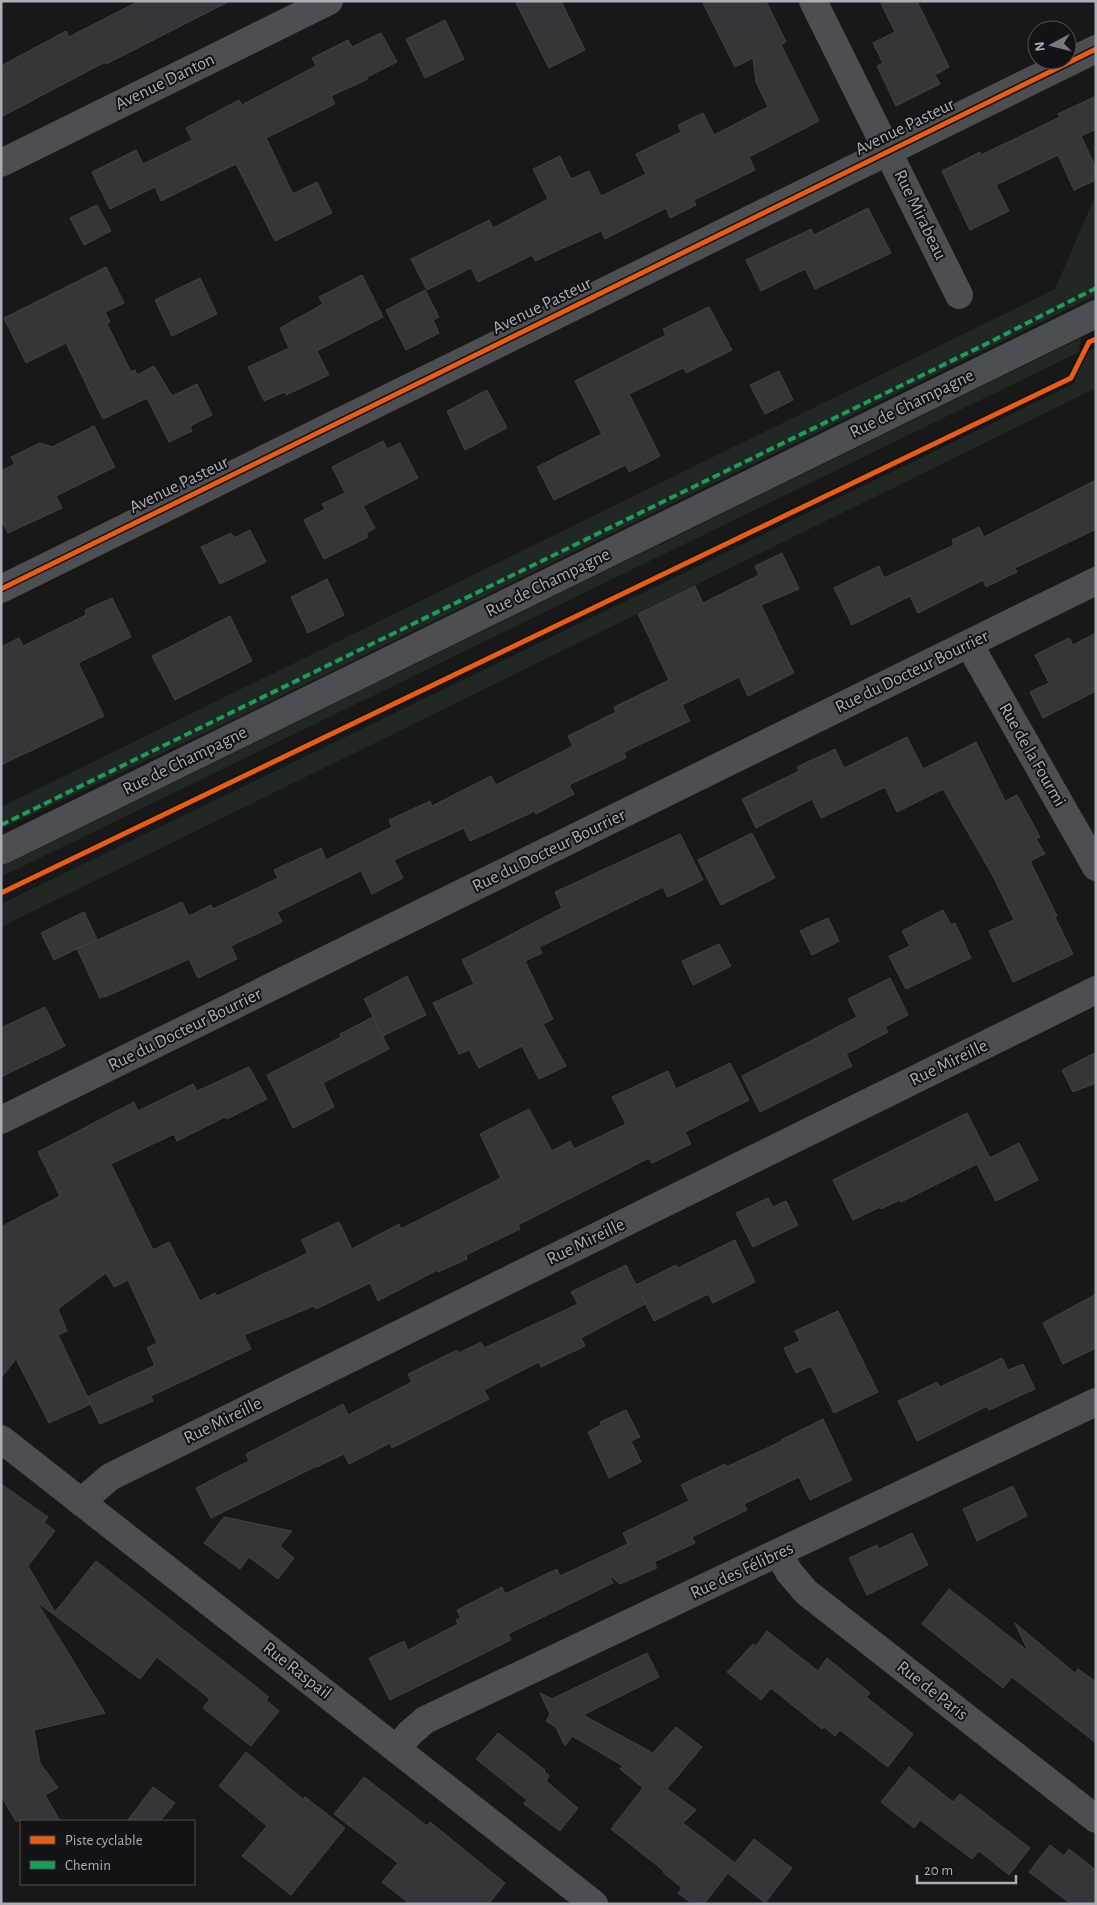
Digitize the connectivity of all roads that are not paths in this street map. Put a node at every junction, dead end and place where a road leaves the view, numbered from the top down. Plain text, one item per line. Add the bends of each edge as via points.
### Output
1 (329, 1) edge
2 (813, 1) edge
3 (1096, 49) edge
4 (888, 151) junction
5 (1, 163) edge
6 (958, 295) dead end
7 (1096, 314) edge
8 (1096, 581) edge
9 (1, 588) edge
10 (969, 644) junction
11 (1, 852) edge
12 (1096, 867) edge
13 (1096, 990) edge
14 (1, 1120) edge
15 (1096, 1402) edge
16 (1, 1439) edge
17 (81, 1502) junction
18 (779, 1554) junction
19 (397, 1750) junction
20 (1096, 1819) edge
21 (594, 1904) edge

1 - 5 street, Avenue Danton
2 - 4 street, Rue Mirabeau
3 - 4 street, Avenue Pasteur
4 - 6 street, Rue Mirabeau
4 - 9 street, Avenue Pasteur
7 - 11 street, Rue de Champagne
8 - 10 street, Rue du Docteur Bourrier
10 - 12 street, Rue de la Fourmi
10 - 14 street, Rue du Docteur Bourrier
13 - 17 street, Rue Mireille via 110,1477
15 - 18 street, Rue des Félibres
16 - 17 street, Rue Raspail
17 - 19 street, Rue Raspail
18 - 19 street, Rue des Félibres via 425,1720
18 - 20 street, Rue de Paris via 806,1592
19 - 21 street, Rue Raspail

